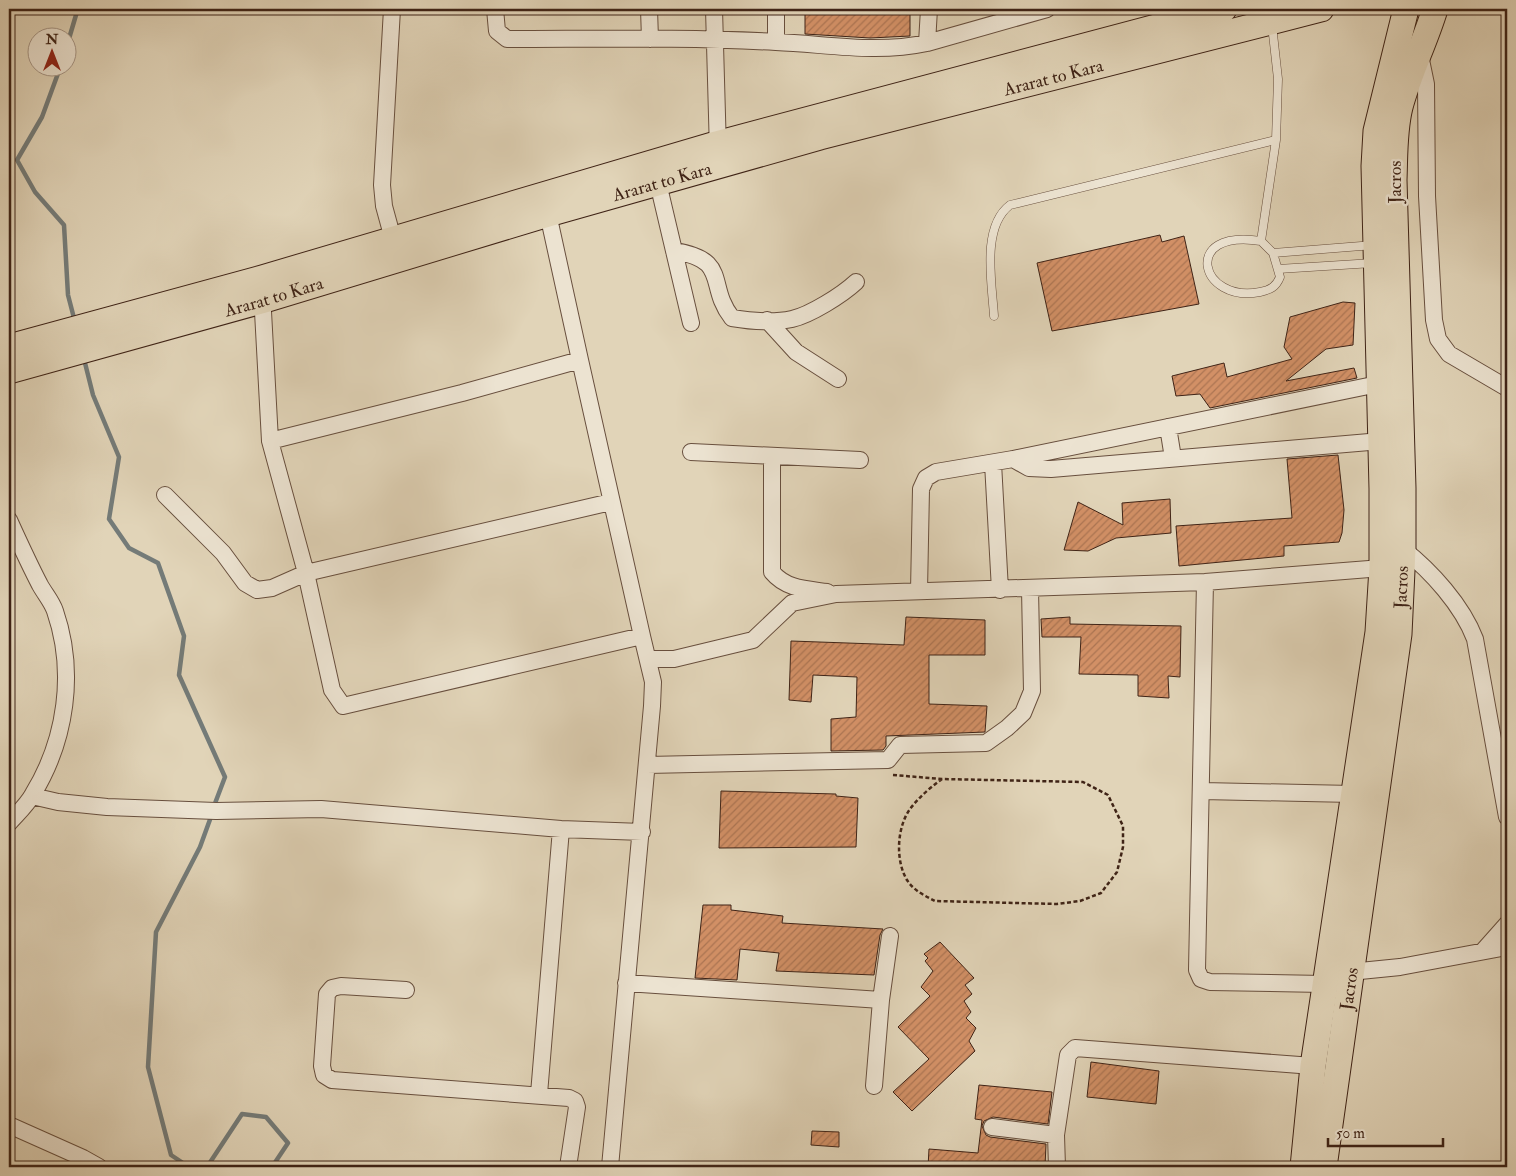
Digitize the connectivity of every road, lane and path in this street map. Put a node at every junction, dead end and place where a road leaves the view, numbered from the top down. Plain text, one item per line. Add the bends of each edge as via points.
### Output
1 (392, 9) edge
2 (495, 9) edge
3 (649, 9) edge
4 (714, 9) edge
5 (776, 9) edge
6 (929, 9) edge
7 (1047, 9) edge
8 (1224, 9) edge
9 (1321, 9) edge
10 (1406, 9) edge
11 (1435, 9) edge
12 (1272, 22) junction
13 (650, 39) junction
14 (714, 40) junction
15 (776, 42) junction
16 (927, 43) junction
17 (1420, 55) junction
18 (1276, 140) junction
19 (719, 154) junction
20 (658, 183) junction
21 (548, 214) junction
22 (393, 239) junction
23 (1261, 241) junction
24 (674, 251) junction
25 (1273, 253) junction
26 (1376, 254) junction
27 (1278, 269) junction
28 (856, 282) dead end
29 (262, 289) junction
30 (994, 316) dead end
31 (767, 320) junction
32 (691, 323) dead end
33 (104, 334) junction
34 (9, 347) edge
35 (580, 360) junction
36 (9, 371) edge
37 (838, 379) dead end
38 (1378, 384) junction
39 (1507, 388) edge
40 (1168, 428) junction
41 (270, 441) junction
42 (1382, 441) junction
43 (691, 452) dead end
44 (772, 456) junction
45 (1173, 458) junction
46 (1014, 459) junction
47 (860, 460) dead end
48 (993, 463) junction
49 (165, 495) dead end
50 (611, 502) junction
51 (9, 520) edge
52 (1403, 549) junction
53 (1382, 568) junction
54 (306, 573) junction
55 (1205, 582) junction
56 (1030, 589) junction
57 (1000, 590) junction
58 (919, 591) junction
59 (836, 594) junction
60 (1389, 633) junction
61 (642, 636) junction
62 (648, 659) junction
63 (647, 765) junction
64 (886, 775) dead end
65 (942, 779) junction
66 (1202, 791) junction
67 (1353, 794) junction
68 (32, 796) junction
69 (1507, 817) edge
70 (9, 824) edge
71 (561, 829) junction
72 (642, 832) junction
73 (1507, 924) edge
74 (890, 936) dead end
75 (1507, 947) edge
76 (1483, 951) junction
77 (1350, 972) junction
78 (626, 983) junction
79 (1324, 984) junction
80 (406, 990) dead end
81 (881, 1000) junction
82 (1313, 1066) junction
83 (874, 1086) dead end
84 (539, 1094) junction
85 (9, 1125) edge
86 (992, 1127) dead end
87 (1056, 1135) junction
88 (99, 1167) edge
89 (568, 1167) edge
90 (610, 1167) edge
91 (1057, 1167) edge
92 (1303, 1167) edge
93 (1324, 1167) edge

1 - 22 street via 382,185
2 - 13 street via 497,31 507,39
3 - 13 street
4 - 14 street
5 - 15 street
6 - 16 street
7 - 16 street
8 - 19 main road, Ararat to Kara
9 - 12 main road, Ararat to Kara
10 - 26 main road, Jacros via 1376,131
11 - 17 main road, Jacros
12 - 18 lane via 1278,79
12 - 19 main road, Ararat to Kara via 938,105
13 - 14 street
14 - 15 street
14 - 19 street
15 - 16 street via 877,49
17 - 39 street via 1426,84 1427,196 1434,320 1438,339 1449,354
17 - 52 main road, Jacros via 1400,109 1394,172
18 - 23 lane
18 - 30 lane via 1010,205 1000,213 994,226 990,260
19 - 20 main road, Ararat to Kara
19 - 22 main road, Ararat to Kara
20 - 21 main road, Ararat to Kara
20 - 24 street
21 - 29 main road, Ararat to Kara
21 - 35 street
22 - 29 main road, Ararat to Kara
23 - 25 lane
23 - 27 lane via 1241,238 1214,246 1208,253 1207,268 1212,278 1227,290 1249,294 1276,285 1280,277
24 - 31 street via 709,263 723,307 732,318
24 - 32 street
25 - 26 lane
25 - 27 lane
26 - 27 lane
26 - 38 main road, Jacros
28 - 31 street via 843,295 792,319
29 - 33 main road, Ararat to Kara
29 - 41 street
31 - 37 street via 796,352
33 - 34 main road, Ararat to Kara via 42,337
33 - 36 main road, Ararat to Kara via 69,355
35 - 41 street
35 - 50 street
38 - 40 street
38 - 42 main road, Jacros
40 - 45 street
40 - 46 street
41 - 54 street
42 - 45 street
42 - 53 main road, Jacros
43 - 44 street
44 - 47 street
44 - 59 street via 772,572 790,586
45 - 46 street via 1051,469 1029,468
46 - 48 street
48 - 57 street
48 - 58 street via 936,472 926,478 921,489
49 - 54 street via 223,552 246,583 257,590 272,588
50 - 54 street
50 - 61 street
51 - 68 street via 54,609 61,630 67,671 65,705 58,738
52 - 60 main road, Jacros
52 - 69 street via 1428,569 1470,626
53 - 55 street
53 - 60 main road, Jacros
54 - 61 street via 332,690 343,706
55 - 56 street
55 - 66 street
56 - 57 street
56 - 63 street via 1032,691 1023,713 986,743 900,745 888,760
57 - 58 street
58 - 59 street
59 - 62 street via 792,602 753,640 674,659
60 - 67 main road, Jacros
60 - 77 main road, Jacros
61 - 62 street
62 - 63 street via 653,682
63 - 72 street
64 - 65 path
65 - 65 path via 1083,782 1108,795 1123,826 1123,847 1117,872 1101,893 1072,902 934,901 907,880 899,854 902,828 910,810
66 - 67 street
66 - 79 street via 1197,970 1201,978 1210,982
67 - 79 main road, Jacros
68 - 70 street
68 - 71 street via 107,807 216,811 321,809
71 - 72 street
71 - 84 street
72 - 78 street
73 - 76 street
74 - 81 street
75 - 76 street
76 - 77 street via 1400,967
77 - 93 main road, Jacros
78 - 81 street
78 - 90 street
79 - 82 main road, Jacros
80 - 84 street via 332,988 327,994 324,1076 341,1081 495,1094
81 - 83 street
82 - 87 street via 1075,1048 1068,1055
82 - 92 main road, Jacros
84 - 89 street via 575,1101 577,1107
85 - 88 street
86 - 87 street
87 - 91 street

